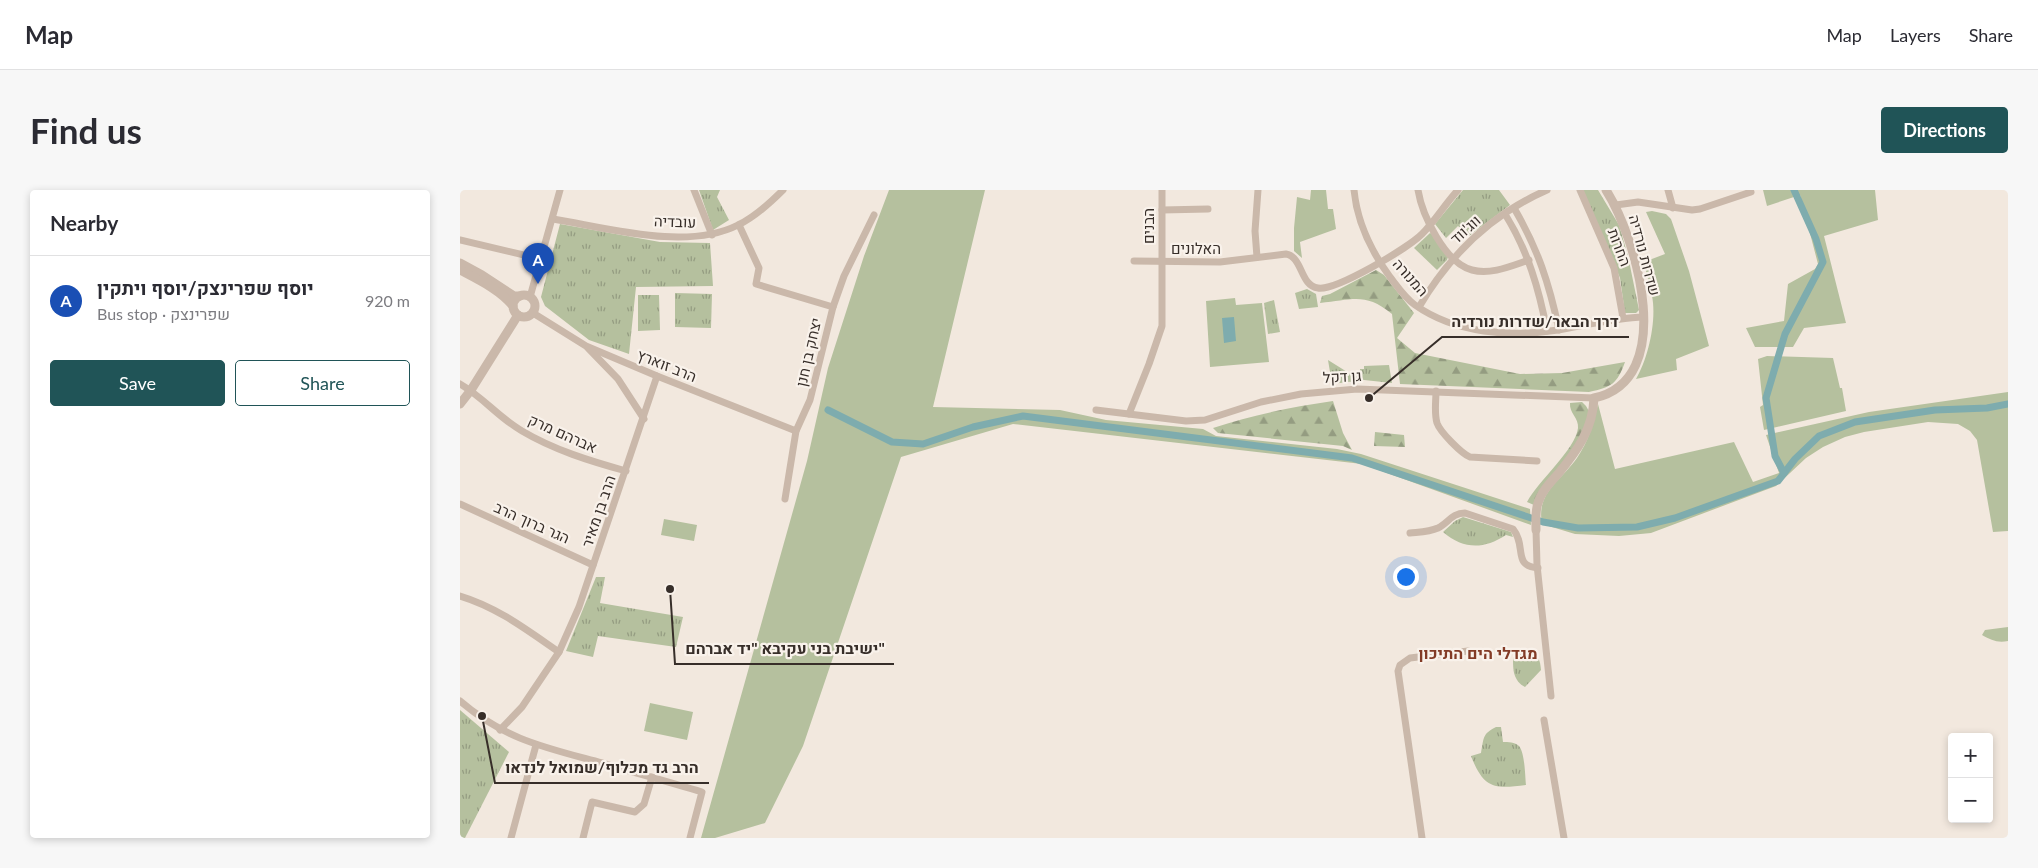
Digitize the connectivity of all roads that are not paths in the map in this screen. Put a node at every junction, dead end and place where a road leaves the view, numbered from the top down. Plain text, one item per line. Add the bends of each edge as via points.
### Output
1 (560, 190) edge
2 (694, 190) edge
3 (783, 190) edge
4 (1162, 190) edge
5 (1258, 190) edge
6 (1354, 190) edge
7 (1418, 190) edge
8 (1458, 190) edge
9 (1547, 190) edge
10 (1580, 190) edge
11 (1606, 190) edge
12 (1668, 190) edge
13 (1751, 192) dead end
14 (1616, 206) junction
15 (1514, 208) junction
16 (1673, 208) junction
17 (1208, 209) dead end
18 (1162, 210) junction
19 (1505, 214) junction
20 (874, 215) dead end
21 (553, 219) junction
22 (739, 225) junction
23 (1429, 225) junction
24 (712, 234) junction
25 (460, 240) edge
26 (1257, 257) junction
27 (1454, 258) junction
28 (541, 259) junction
29 (1529, 260) junction
30 (1134, 261) dead end
31 (1161, 262) junction
32 (1380, 262) junction
33 (460, 263) edge
34 (460, 270) edge
35 (1424, 292) dead end
36 (525, 296) junction
37 (514, 306) junction
38 (1417, 306) junction
39 (833, 307) junction
40 (533, 313) junction
41 (518, 315) junction
42 (1644, 317) junction
43 (1623, 318) junction
44 (1559, 330) junction
45 (1547, 331) junction
46 (586, 346) junction
47 (658, 376) junction
48 (460, 384) edge
49 (471, 390) junction
50 (1436, 391) junction
51 (1594, 398) junction
52 (460, 404) edge
53 (1096, 410) dead end
54 (1129, 414) junction
55 (644, 419) junction
56 (796, 431) junction
57 (1537, 461) dead end
58 (626, 471) junction
59 (785, 499) dead end
60 (460, 504) edge
61 (1536, 530) joint
62 (1410, 533) dead end
63 (593, 565) junction
64 (1538, 568) junction
65 (460, 596) edge
66 (559, 652) junction
67 (1468, 652) dead end
68 (1551, 696) dead end
69 (460, 700) edge
70 (1544, 720) dead end
71 (500, 730) junction
72 (536, 745) junction
73 (652, 777) junction
74 (512, 838) edge
75 (582, 838) edge
76 (690, 838) edge
77 (1422, 838) edge
78 (1564, 838) edge

1 - 21 street
2 - 24 street
3 - 22 street, עובדיה
4 - 18 street, הבנים
5 - 26 street
6 - 32 street, המנורה via 1360,221
7 - 23 street
8 - 23 street
9 - 15 street, ווג'ווד
10 - 43 street, החרות via 1614,268
11 - 14 street, שדרות נורדיה
12 - 16 street
13 - 16 street via 1700,209
14 - 16 street via 1638,202
14 - 42 street, שדרות נורדיה via 1636,263
15 - 19 street, ווג'ווד
15 - 44 street via 1539,255
17 - 18 street
18 - 31 street, הבנים
19 - 27 street, ווג'ווד
19 - 29 street
20 - 39 street, יצחק בן חנן via 844,276
21 - 24 street, עובדיה via 657,236 699,237
21 - 28 street
22 - 24 street, עובדיה
22 - 39 street via 759,268 756,284
23 - 27 street
23 - 32 street via 1416,240
25 - 28 street
26 - 31 street, האלונים via 1220,262
26 - 32 street, האלונים via 1292,255 1307,281 1316,288 1338,284
27 - 29 street via 1472,270 1484,271
27 - 38 street, ווג'ווד
28 - 36 street
29 - 45 street
30 - 31 street, האלונים
31 - 54 street, הבנים via 1162,326
32 - 38 street, המנורה
33 - 36 street via 514,296
34 - 37 street via 486,284
35 - 38 street
36 - 37 street via 515,300
36 - 40 street via 535,306
37 - 41 street
38 - 45 street, המנורה via 1472,329 1509,333
39 - 56 street, יצחק בן חנן via 810,400
40 - 41 street via 526,317
40 - 46 street, הרב זוארץ
41 - 49 street
42 - 43 street, המנורה
42 - 51 street, שדרות נורדיה via 1639,352 1628,377 1617,389
43 - 44 street, המנורה
44 - 45 street, המנורה
46 - 47 street, הרב זוארץ
46 - 55 street via 618,379
47 - 55 street, הרב בן מאיר
47 - 56 street, הרב זוארץ
48 - 49 street, אברהם מרק
49 - 52 street
49 - 58 street, אברהם מרק via 520,430 586,460
50 - 51 street, גן דקל
50 - 54 street, גן דקל via 1382,388 1312,392 1261,402 1216,418 1200,420
50 - 57 street via 1438,426 1463,454
51 - 61 street via 1592,419 1580,445 1538,501
53 - 54 street, גן דקל
55 - 58 street, הרב בן מאיר
56 - 59 street, יצחק בן חנן
58 - 63 street, הרב בן מאיר
60 - 63 street, הגר ברוך הרב
61 - 64 street
62 - 64 street via 1433,530 1464,512 1513,529 1521,543 1523,563
63 - 66 street, הרב בן מאיר via 579,608
64 - 68 street
65 - 66 street via 500,612
66 - 71 street, הרב בן מאיר via 522,707
67 - 77 street via 1410,658 1400,665 1398,671
69 - 71 street
70 - 78 street
71 - 72 street
72 - 73 street
72 - 74 street
73 - 75 street via 644,804 635,812 592,802
73 - 76 street via 702,792

